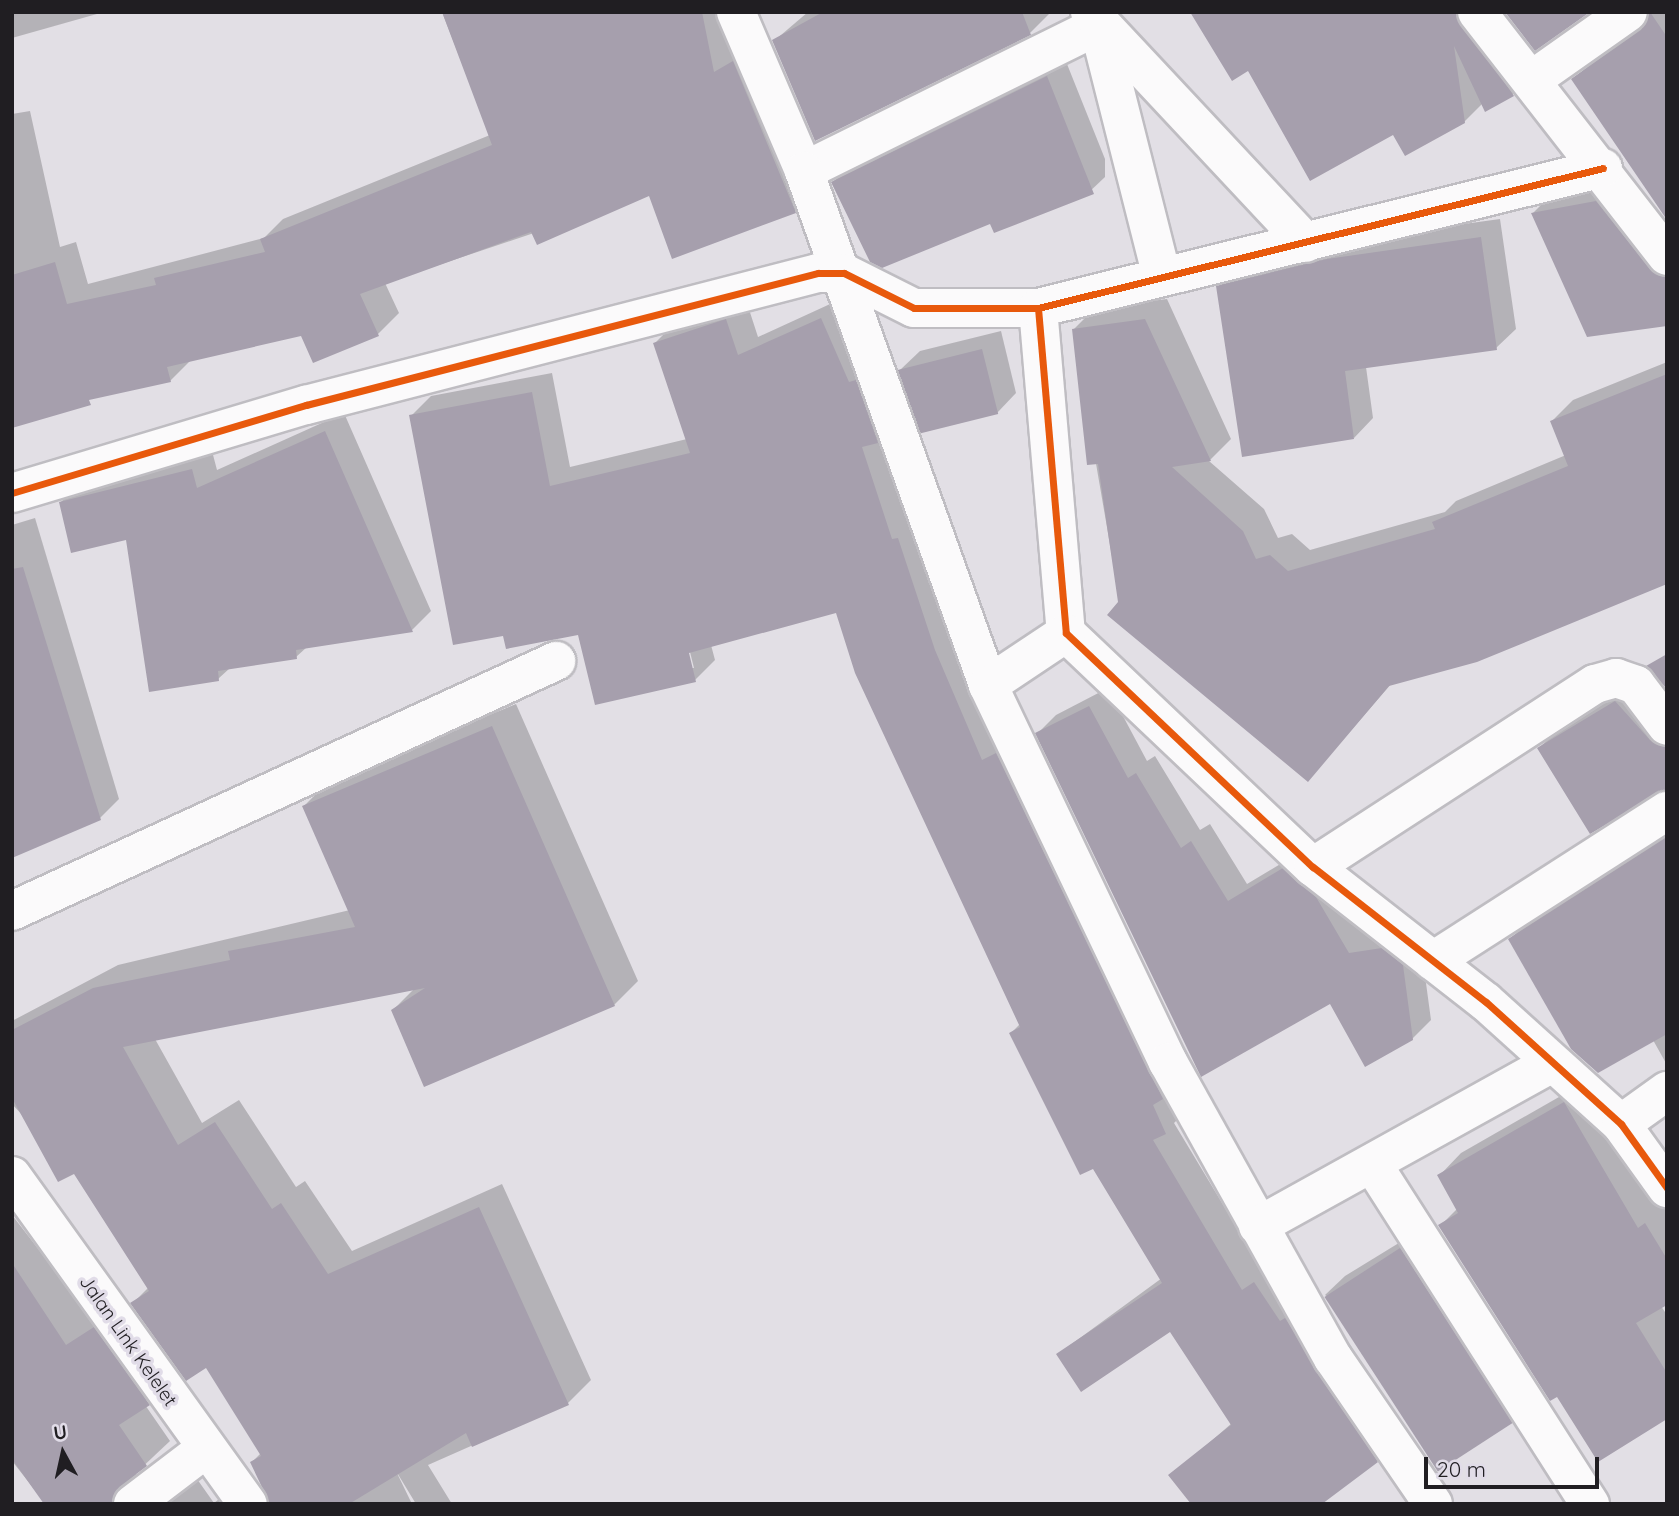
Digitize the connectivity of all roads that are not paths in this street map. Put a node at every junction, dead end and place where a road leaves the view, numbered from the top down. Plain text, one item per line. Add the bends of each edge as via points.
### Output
1 (736, 12) edge
2 (1477, 12) edge
3 (1629, 12) edge
4 (1094, 19) edge
5 (1533, 79) junction
6 (1603, 168) junction
7 (804, 172) junction
8 (1306, 243) junction
9 (1667, 256) edge
10 (844, 273) junction
11 (1161, 273) junction
12 (1038, 308) junction
13 (12, 493) edge
14 (1066, 633) junction
15 (556, 661) dead end
16 (988, 685) junction
17 (1667, 726) edge
18 (1667, 811) edge
19 (1313, 867) junction
20 (12, 911) edge
21 (1433, 961) junction
22 (1550, 1064) junction
23 (1667, 1091) edge
24 (1620, 1124) junction
25 (1373, 1165) junction
26 (12, 1176) edge
27 (1667, 1188) edge
28 (1258, 1226) junction
29 (204, 1450) junction
30 (133, 1504) edge
31 (248, 1504) edge
32 (1433, 1504) edge
33 (1590, 1504) edge

1 - 7 street
2 - 5 street
3 - 5 street
4 - 7 street
4 - 8 street
4 - 11 street
5 - 6 street
6 - 8 street
6 - 9 street
7 - 10 street
8 - 11 street
10 - 12 street via 914,308
10 - 13 street via 790,279 600,328
10 - 16 street
11 - 12 street
12 - 14 street
14 - 16 street
14 - 19 street
15 - 20 street
16 - 28 street via 1168,1062
17 - 19 street via 1636,685 1616,678 1595,684
18 - 21 street
19 - 21 street
21 - 22 street
22 - 24 street
22 - 25 street
23 - 24 street
24 - 27 street
25 - 28 street
25 - 33 street
26 - 29 street, Jalan Link Kelelet
28 - 32 street via 1333,1358
29 - 30 street
29 - 31 street, Jalan Link Kelelet

